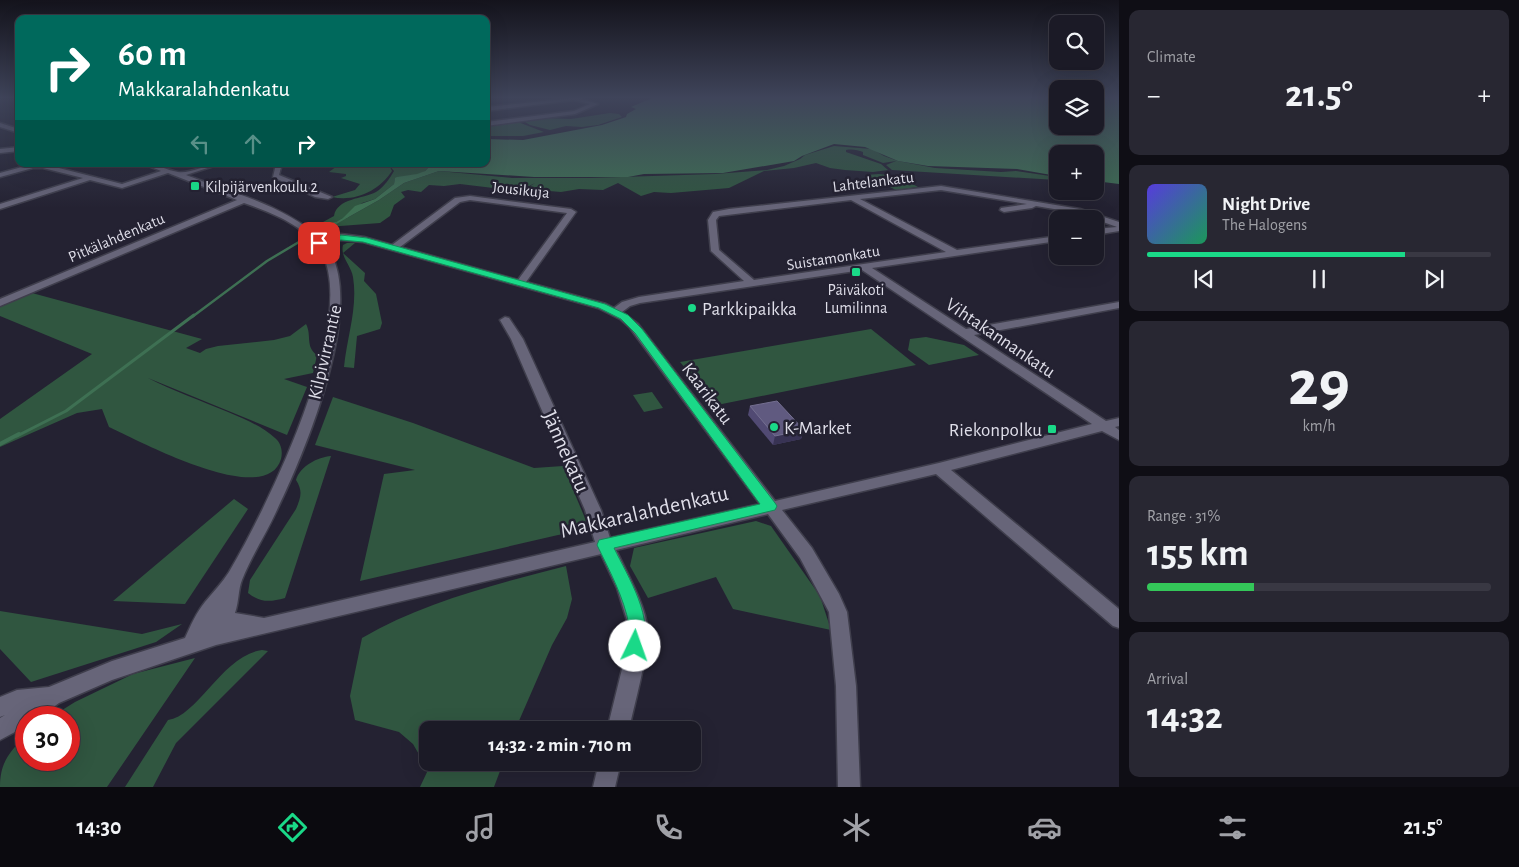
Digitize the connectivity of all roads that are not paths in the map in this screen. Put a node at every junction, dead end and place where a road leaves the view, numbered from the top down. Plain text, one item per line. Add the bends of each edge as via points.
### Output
1 (15, 149) edge
2 (0, 151) edge
3 (34, 167) edge
4 (43, 167) edge
5 (156, 167) edge
6 (208, 167) edge
7 (278, 167) edge
8 (168, 171) junction
9 (0, 174) edge
10 (180, 176) junction
11 (90, 178) junction
12 (328, 197) dead end
13 (851, 197) junction
14 (244, 200) junction
15 (1038, 204) junction
16 (0, 207) edge
17 (1004, 210) dead end
18 (1119, 227) edge
19 (1104, 230) edge
20 (1049, 239) edge
21 (319, 243) junction
22 (394, 248) junction
23 (954, 254) junction
24 (864, 267) junction
25 (520, 283) junction
26 (753, 284) junction
27 (0, 303) edge
28 (1119, 305) edge
29 (616, 312) junction
30 (505, 320) dead end
31 (964, 333) junction
32 (1111, 424) edge
33 (1119, 436) edge
34 (939, 468) junction
35 (770, 506) junction
36 (605, 545) junction
37 (233, 581) junction
38 (1119, 620) edge
39 (219, 630) junction
40 (191, 645) junction
41 (51, 697) junction
42 (0, 707) edge
43 (620, 721) edge
44 (0, 729) edge
45 (608, 771) edge
46 (604, 787) edge
47 (849, 787) edge

1 - 2 street
3 - 9 street
4 - 11 street
5 - 8 street, Kilpivirrantie
6 - 10 street
7 - 12 street via 275,176
8 - 10 street, Kilpivirrantie
8 - 11 street via 122,186
10 - 14 street, Kilpivirrantie
11 - 16 street
13 - 15 street, Lahtelankatu via 945,188
13 - 23 street
13 - 26 street, Lahtelankatu via 729,211 714,217 715,251
14 - 21 street, Kilpivirrantie via 297,224
14 - 27 street, Pitkälahdenkatu
15 - 17 street
15 - 18 street, Lahtelankatu via 1080,211
18 - 19 street
20 - 23 street, Suistamonkatu
21 - 22 street, Kaarikatu via 349,237
21 - 37 street, Kilpivirrantie via 328,255 336,280 334,321 328,352 298,443
22 - 25 street, Kaarikatu
22 - 25 street, Jousikuja via 458,200 470,198 571,211
23 - 24 street, Suistamonkatu
24 - 26 street, Suistamonkatu
24 - 31 street, Vihtakannankatu
25 - 29 street, Kaarikatu
26 - 29 street, Suistamonkatu via 633,302
28 - 31 street
29 - 35 street, Kaarikatu via 638,331
30 - 36 street, Jännekatu via 517,339 593,510
31 - 32 street, Vihtakannankatu
32 - 33 street, Vihtakannankatu
32 - 34 street, Makkaralahdenkatu
34 - 35 street, Makkaralahdenkatu
34 - 38 street
35 - 36 street, Makkaralahdenkatu
35 - 47 street, Kaarikatu via 819,574 838,612 846,686
36 - 39 street, Makkaralahdenkatu via 267,626
36 - 43 street, Jännekatu via 626,588 638,627
37 - 39 street, Kilpivirrantie
37 - 40 street, Kilpivirrantie via 208,612
39 - 40 street
40 - 41 street via 125,666
41 - 42 street via 17,700
41 - 44 street
45 - 46 street

